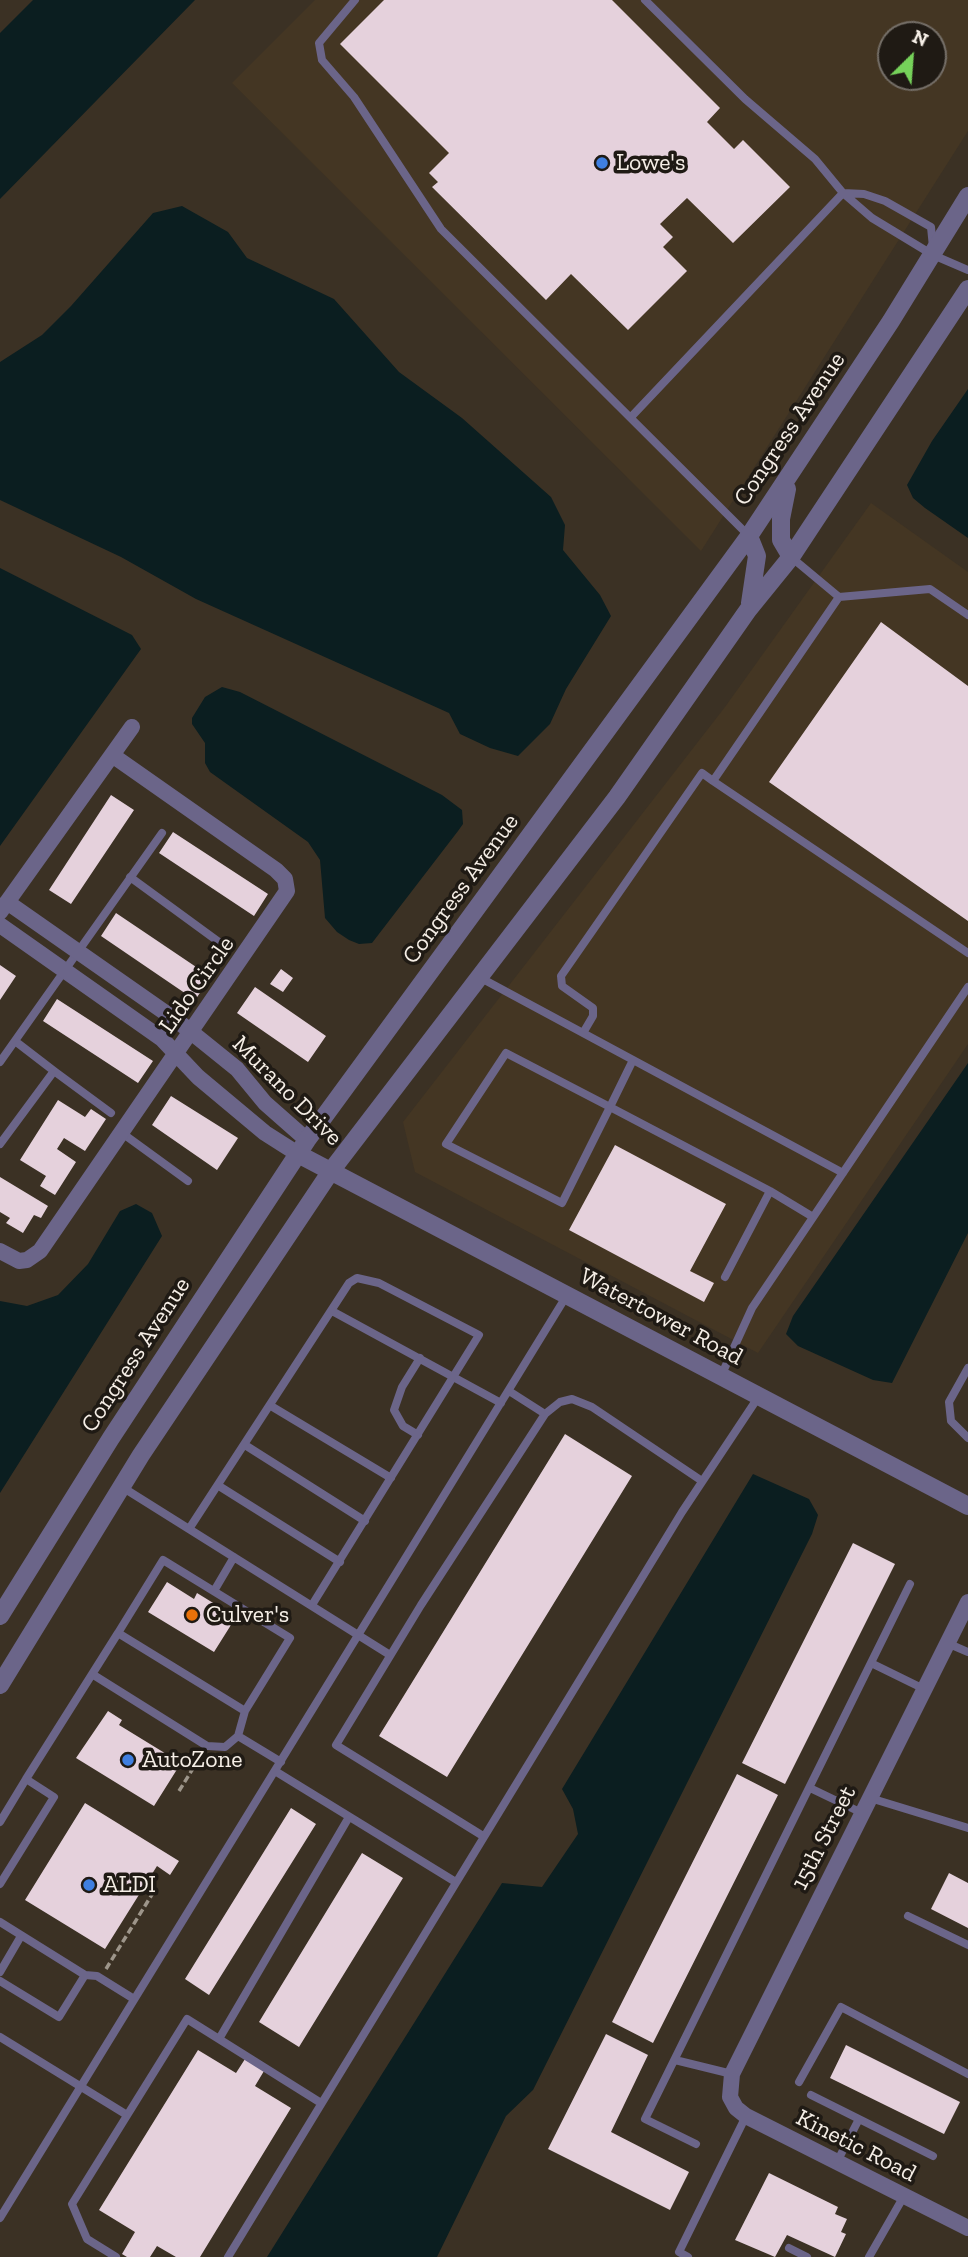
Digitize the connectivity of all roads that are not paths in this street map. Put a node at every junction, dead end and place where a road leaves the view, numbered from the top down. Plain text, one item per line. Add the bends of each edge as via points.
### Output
1 (355, 0) edge
2 (645, 0) edge
3 (843, 193) junction
4 (968, 196) edge
5 (933, 255) junction
6 (968, 270) edge
7 (968, 289) edge
8 (632, 416) junction
9 (798, 463) junction
10 (749, 536) junction
11 (791, 557) junction
12 (839, 597) junction
13 (748, 610) junction
14 (968, 615) edge
15 (132, 727) dead end
16 (112, 755) junction
17 (713, 781) junction
18 (162, 833) dead end
19 (130, 877) junction
20 (4, 907) edge
21 (0, 925) edge
22 (223, 945) dead end
23 (78, 952) junction
24 (968, 953) edge
25 (64, 970) junction
26 (480, 977) junction
27 (968, 987) edge
28 (192, 1033) junction
29 (583, 1033) junction
30 (15, 1041) junction
31 (177, 1054) junction
32 (633, 1060) junction
33 (0, 1062) edge
34 (54, 1071) junction
35 (610, 1107) junction
36 (111, 1113) dead end
37 (122, 1133) junction
38 (0, 1144) edge
39 (302, 1147) junction
40 (331, 1171) junction
41 (843, 1173) junction
42 (188, 1181) dead end
43 (770, 1191) junction
44 (813, 1217) junction
45 (0, 1251) edge
46 (725, 1277) dead end
47 (567, 1295) junction
48 (332, 1311) junction
49 (420, 1358) junction
50 (968, 1368) edge
51 (454, 1376) junction
52 (721, 1376) junction
53 (509, 1391) junction
54 (759, 1396) junction
55 (501, 1403) junction
56 (271, 1406) junction
57 (545, 1414) junction
58 (418, 1435) junction
59 (968, 1438) edge
60 (246, 1445) junction
61 (391, 1478) junction
62 (702, 1482) junction
63 (219, 1486) junction
64 (121, 1487) junction
65 (968, 1506) edge
66 (365, 1521) junction
67 (190, 1529) junction
68 (234, 1557) junction
69 (340, 1562) junction
70 (910, 1584) dead end
71 (214, 1591) junction
72 (968, 1602) edge
73 (312, 1605) junction
74 (0, 1616) edge
75 (118, 1633) junction
76 (359, 1634) junction
77 (947, 1643) junction
78 (968, 1652) edge
79 (390, 1655) junction
80 (872, 1663) junction
81 (92, 1674) junction
82 (0, 1685) edge
83 (924, 1689) junction
84 (245, 1711) junction
85 (238, 1736) junction
86 (281, 1762) junction
87 (275, 1771) junction
88 (26, 1779) junction
89 (810, 1787) junction
90 (870, 1798) junction
91 (862, 1813) junction
92 (349, 1817) junction
93 (0, 1822) edge
94 (968, 1828) edge
95 (482, 1836) junction
96 (454, 1881) junction
97 (0, 1884) edge
98 (908, 1916) dead end
99 (0, 1922) edge
100 (22, 1936) junction
101 (968, 1945) edge
102 (0, 1972) edge
103 (85, 1975) junction
104 (0, 1981) edge
105 (134, 1999) junction
106 (0, 2037) edge
107 (219, 2039) junction
108 (675, 2060) junction
109 (732, 2074) junction
110 (968, 2074) edge
111 (799, 2082) dead end
112 (81, 2086) junction
113 (811, 2095) dead end
114 (730, 2097) joint
115 (321, 2103) junction
116 (127, 2115) junction
117 (746, 2116) junction
118 (859, 2119) junction
119 (696, 2144) dead end
120 (933, 2156) dead end
121 (837, 2162) junction
122 (904, 2196) junction
123 (0, 2218) edge
124 (966, 2222) edge
125 (789, 2248) dead end
126 (678, 2255) edge
127 (116, 2257) edge
128 (228, 2257) edge
129 (688, 2257) edge
130 (807, 2257) edge
131 (869, 2257) edge

1 - 8 lane via 319,43 322,60 354,97 440,229
2 - 3 lane via 745,99 815,159
3 - 5 lane via 872,218
3 - 5 lane via 885,201 931,228
3 - 8 lane
4 - 5 street, Congress Avenue
5 - 6 lane
5 - 9 street, Congress Avenue
7 - 11 street
8 - 10 lane
9 - 10 street, Congress Avenue
9 - 11 street via 783,498 780,519 781,540
10 - 13 street via 757,556
10 - 39 street, Congress Avenue
11 - 12 lane
11 - 13 street
12 - 14 lane via 930,589
12 - 17 lane
13 - 26 street via 617,797
15 - 16 street
16 - 20 street
16 - 28 street, Lido Circle via 285,879 285,899
17 - 24 lane
17 - 29 lane via 702,773 561,976 562,986 593,1008
18 - 19 lane
19 - 22 lane
19 - 23 lane
20 - 23 street, Murano Drive
21 - 25 street, Murano Drive
23 - 25 lane
23 - 28 street, Murano Drive
25 - 30 lane
25 - 31 street, Murano Drive
26 - 29 lane
26 - 40 street
27 - 41 lane
28 - 31 street, Lido Circle
28 - 39 street, Murano Drive via 237,1069
29 - 32 lane
30 - 33 lane
30 - 34 lane
31 - 37 street, Lido Circle
31 - 39 street, Murano Drive via 265,1133
32 - 35 lane
32 - 41 lane
34 - 36 lane
34 - 38 lane
35 - 35 lane via 506,1054 446,1144 562,1203
35 - 43 lane
37 - 42 lane
37 - 45 street, Lido Circle via 40,1251 19,1261
39 - 40 street, Murano Drive
39 - 74 street, Congress Avenue
40 - 47 street, Watertower Road
40 - 64 street
41 - 44 lane
43 - 44 lane
43 - 46 lane
44 - 52 lane via 752,1308
47 - 52 street, Watertower Road
47 - 53 lane
48 - 49 lane
48 - 51 lane via 349,1283 368,1279 479,1335
48 - 56 lane
49 - 51 lane
49 - 58 lane via 398,1394 394,1410 403,1426
50 - 59 lane via 949,1402 951,1421
51 - 55 lane
51 - 58 lane
52 - 54 street, Watertower Road
53 - 55 lane
53 - 57 lane
54 - 62 lane
54 - 65 street, Watertower Road
55 - 76 lane
56 - 60 lane
56 - 61 lane
57 - 62 lane via 572,1399 592,1407
57 - 79 lane
58 - 61 lane
60 - 63 lane
60 - 66 lane
61 - 66 lane
62 - 95 lane
63 - 67 lane
63 - 69 lane
64 - 67 lane
64 - 82 street
66 - 69 lane
67 - 68 lane
68 - 71 lane
68 - 73 lane
69 - 73 lane
70 - 80 lane
71 - 75 lane via 163,1560
71 - 84 lane via 290,1638
72 - 77 street, 15th Street
73 - 76 lane
75 - 81 lane
75 - 84 lane
76 - 79 lane
76 - 86 lane
77 - 78 lane
77 - 83 street, 15th Street
79 - 95 lane via 336,1745
80 - 83 lane
80 - 89 lane
81 - 85 lane via 207,1746 225,1747
81 - 88 lane
83 - 90 street, 15th Street
84 - 85 lane
85 - 86 lane
86 - 87 lane
87 - 92 lane
87 - 105 lane
88 - 93 lane
88 - 97 lane via 54,1797
89 - 91 lane
89 - 108 lane
90 - 91 street, 15th Street
90 - 94 lane
91 - 109 street, 15th Street
92 - 96 lane
92 - 107 lane
95 - 96 lane
96 - 115 lane
98 - 101 lane
99 - 100 lane
100 - 102 lane
100 - 103 lane
103 - 104 lane via 59,2017
103 - 105 lane via 101,1978
105 - 112 lane
106 - 112 lane
107 - 115 lane
107 - 116 lane via 187,2019
108 - 109 lane
108 - 119 lane via 645,2119
109 - 114 street, 15th Street
110 - 111 lane via 841,2007
112 - 116 lane
112 - 123 lane
113 - 118 lane
114 - 117 street, Kinetic Road
115 - 128 lane
116 - 127 lane via 72,2204 87,2239
117 - 121 street, Kinetic Road
117 - 126 lane
118 - 120 lane
118 - 121 lane
121 - 122 street, Kinetic Road
122 - 124 street, Kinetic Road
122 - 131 lane
125 - 130 lane
126 - 129 lane

